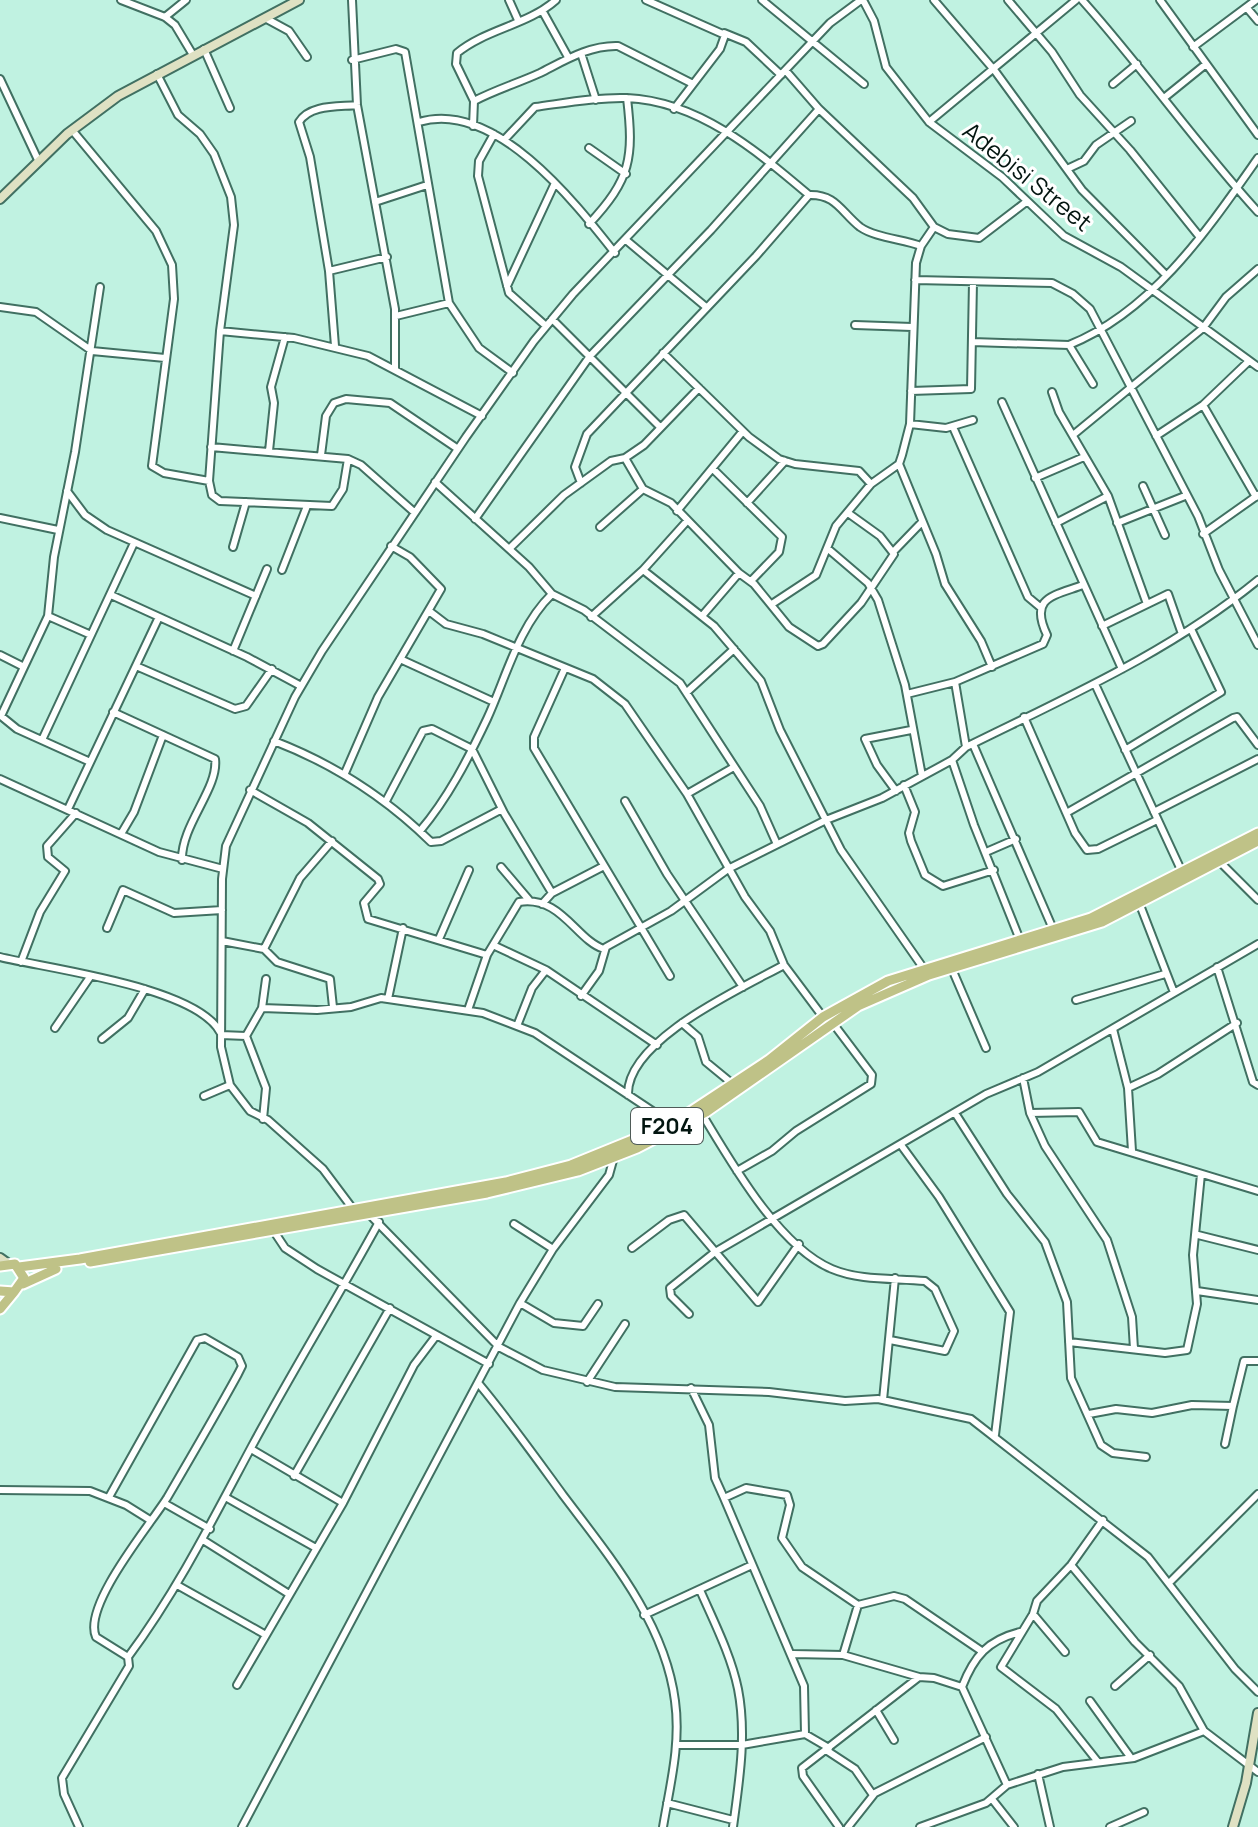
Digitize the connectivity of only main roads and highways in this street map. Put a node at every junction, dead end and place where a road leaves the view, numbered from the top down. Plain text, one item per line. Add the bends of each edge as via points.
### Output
1 (1258, 833) edge
2 (1258, 841) edge
3 (828, 1020) junction
4 (2, 1262) edge
5 (19, 1267) junction
6 (23, 1284) junction
7 (0, 1291) edge
8 (14, 1292) junction
9 (0, 1309) edge

1 - 3 main road, F204 via 1091,918 888,981
2 - 3 main road, F204 via 1086,929 908,982
3 - 5 main road, F204 via 672,1124 529,1177
3 - 6 main road, F204 via 702,1114 614,1157 524,1186 62,1267
4 - 5 main road, F204
5 - 6 main road
6 - 8 main road, F204
7 - 8 main road
8 - 9 main road, F204

